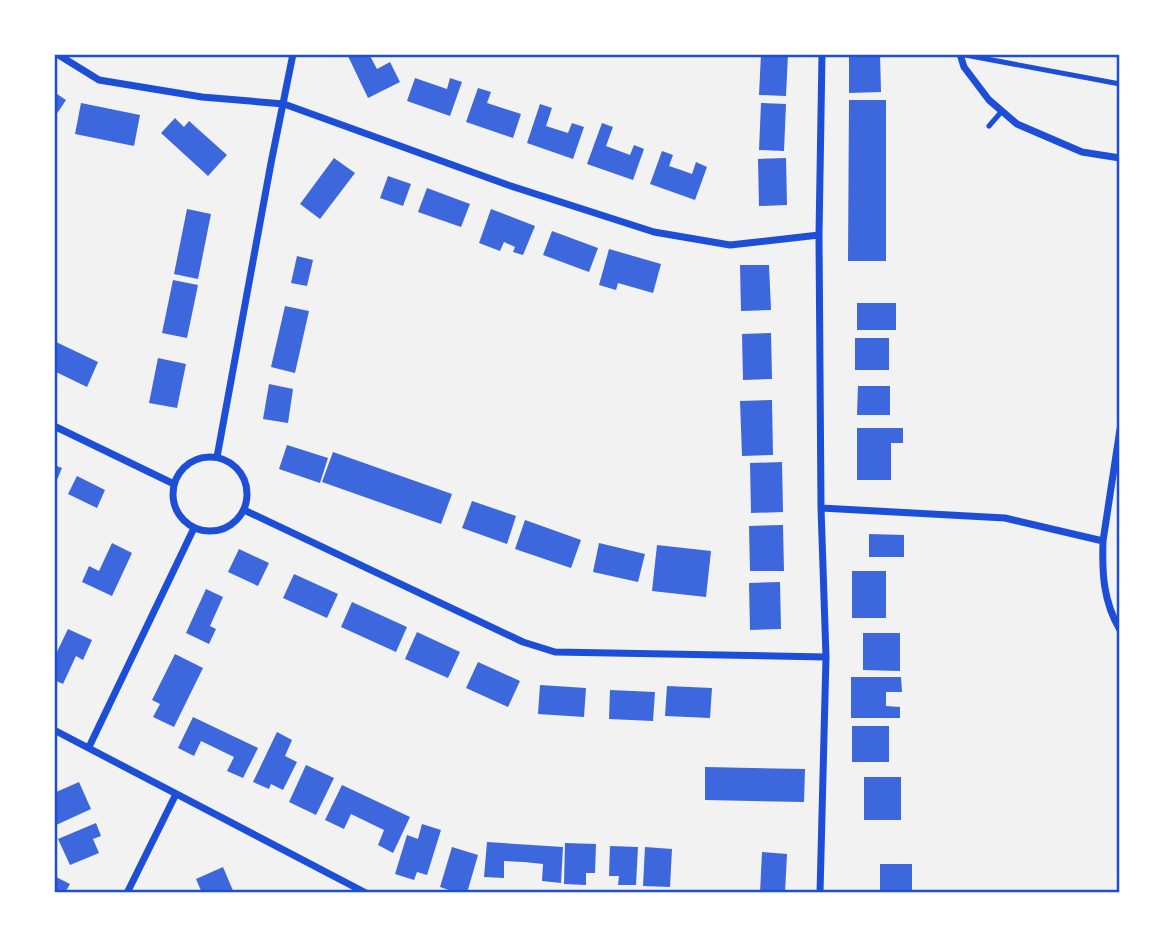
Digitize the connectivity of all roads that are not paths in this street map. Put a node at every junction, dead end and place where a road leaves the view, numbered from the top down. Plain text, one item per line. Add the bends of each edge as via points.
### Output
1 (57, 54) edge
2 (293, 54) edge
3 (822, 54) edge
4 (960, 54) edge
5 (1120, 84) edge
6 (284, 104) junction
7 (1002, 111) junction
8 (989, 126) dead end
9 (1120, 159) edge
10 (819, 235) junction
11 (54, 426) edge
12 (1120, 429) edge
13 (218, 457) junction
14 (174, 484) junction
15 (821, 508) junction
16 (244, 510) junction
17 (194, 528) junction
18 (1104, 541) junction
19 (1120, 630) edge
20 (826, 657) junction
21 (54, 730) edge
22 (89, 747) junction
23 (176, 794) junction
24 (127, 893) edge
25 (366, 893) edge
26 (820, 893) edge

1 - 6 street via 99,79 202,97
2 - 6 street
3 - 10 street
4 - 5 lane
4 - 7 street via 964,67
6 - 10 street via 654,232 730,246
6 - 13 street
7 - 8 lane
7 - 9 street via 1017,124 1082,152
10 - 15 street
11 - 14 street
12 - 18 street
13 - 14 street via 190,462
13 - 16 street via 233,465 243,478
14 - 17 street via 176,509
15 - 18 street via 1005,519
15 - 20 street
16 - 17 street via 223,529
16 - 20 street via 523,642 555,652
17 - 22 street
18 - 19 street via 1102,578 1109,612
20 - 26 street
21 - 22 street
22 - 23 street
23 - 24 street
23 - 25 street

